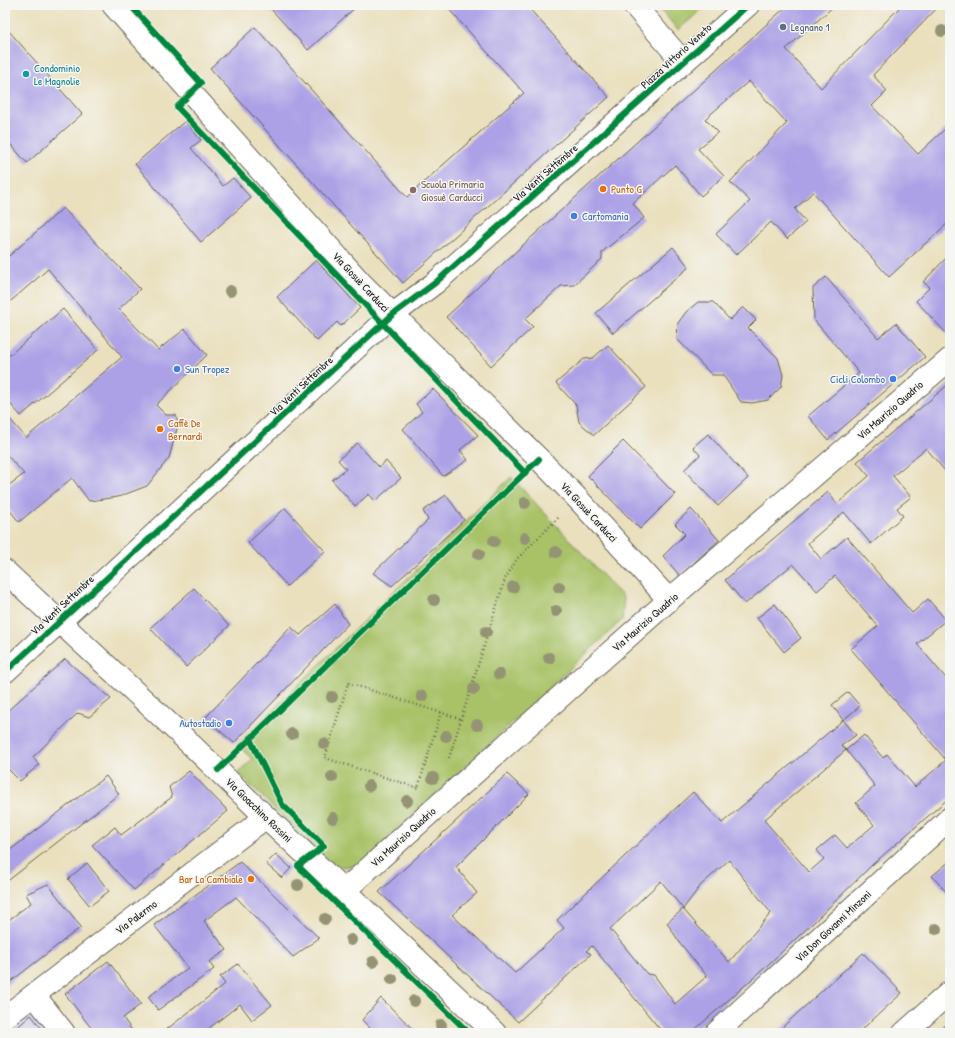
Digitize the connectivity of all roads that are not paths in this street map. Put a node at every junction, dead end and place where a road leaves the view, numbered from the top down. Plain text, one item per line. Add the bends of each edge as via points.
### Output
1 (113, 5) edge
2 (634, 5) edge
3 (748, 5) edge
4 (683, 62) junction
5 (617, 123) joint
6 (392, 314) junction
7 (950, 359) edge
8 (5, 571) edge
9 (670, 600) junction
10 (59, 622) junction
11 (5, 672) edge
12 (266, 817) junction
13 (950, 818) edge
14 (345, 890) junction
15 (950, 992) edge
16 (34, 995) junction
17 (5, 1017) edge
18 (64, 1033) edge
19 (495, 1033) edge
20 (716, 1033) edge
21 (904, 1033) edge

1 - 6 street, Via Giosuè Carducci via 361,283
2 - 4 street, Piazza Vittorio Veneto
3 - 4 street, Piazza Vittorio Veneto
4 - 5 street, Piazza Vittorio Veneto
5 - 6 street, Via Venti Settembre via 435,283
6 - 9 street, Via Giosuè Carducci via 578,498
6 - 10 street, Via Venti Settembre
7 - 9 street, Via Maurizio Quadrio
8 - 10 street, Via Gioacchino Rossini
9 - 14 street, Via Maurizio Quadrio
10 - 11 street, Via Venti Settembre
10 - 12 street, Via Gioacchino Rossini
12 - 14 street, Via Gioacchino Rossini
12 - 16 street, Via Palermo
13 - 20 street, Via Don Giovanni Minzoni
14 - 19 street, Via Gioacchino Rossini
15 - 21 street
16 - 17 street, Via Palermo
16 - 18 street

